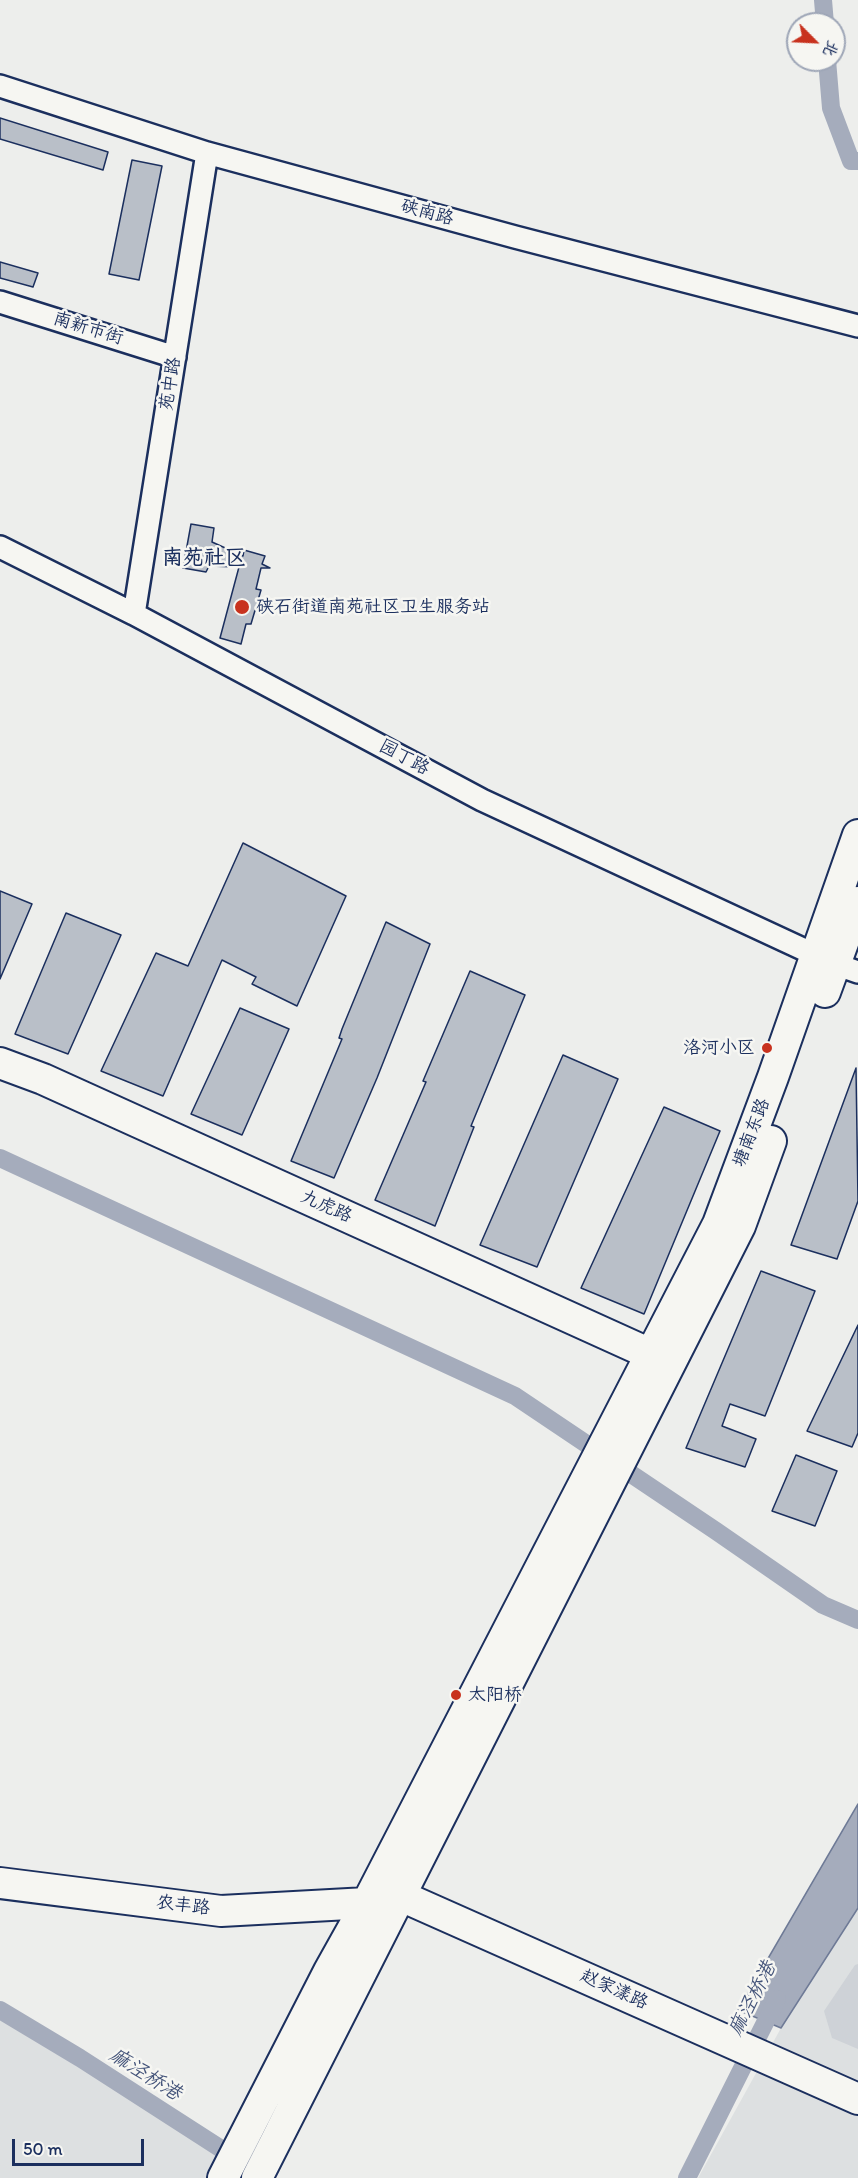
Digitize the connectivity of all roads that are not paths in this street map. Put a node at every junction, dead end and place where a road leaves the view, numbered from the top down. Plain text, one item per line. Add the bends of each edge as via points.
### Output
1 (0, 86) edge
2 (207, 153) junction
3 (0, 302) edge
4 (858, 326) edge
5 (175, 357) junction
6 (0, 547) edge
7 (134, 614) junction
8 (858, 835) edge
9 (858, 902) edge
10 (836, 964) edge
11 (0, 1064) edge
12 (661, 1358) junction
13 (592, 1494) junction
14 (0, 1883) edge
15 (401, 1896) junction
16 (368, 1903) junction
17 (858, 2099) edge
18 (223, 2178) edge
19 (257, 2178) edge

1 - 2 street, 硖南路
2 - 4 street, 硖南路
2 - 5 street, 苑中路
3 - 5 street, 南新市街
5 - 7 street, 苑中路
6 - 7 street, 园丁路
7 - 10 street, 园丁路 via 482,800
8 - 10 main road, 塘南东路
9 - 10 main road, 塘南东路
10 - 12 main road, 塘南东路
11 - 12 main road, 九虎路 via 43,1079
12 - 13 main road, 塘南东路
13 - 15 main road
13 - 16 main road
14 - 16 main road, 农丰路 via 221,1911
15 - 16 main road
15 - 17 main road, 赵家漾路
15 - 19 main road
16 - 18 main road

